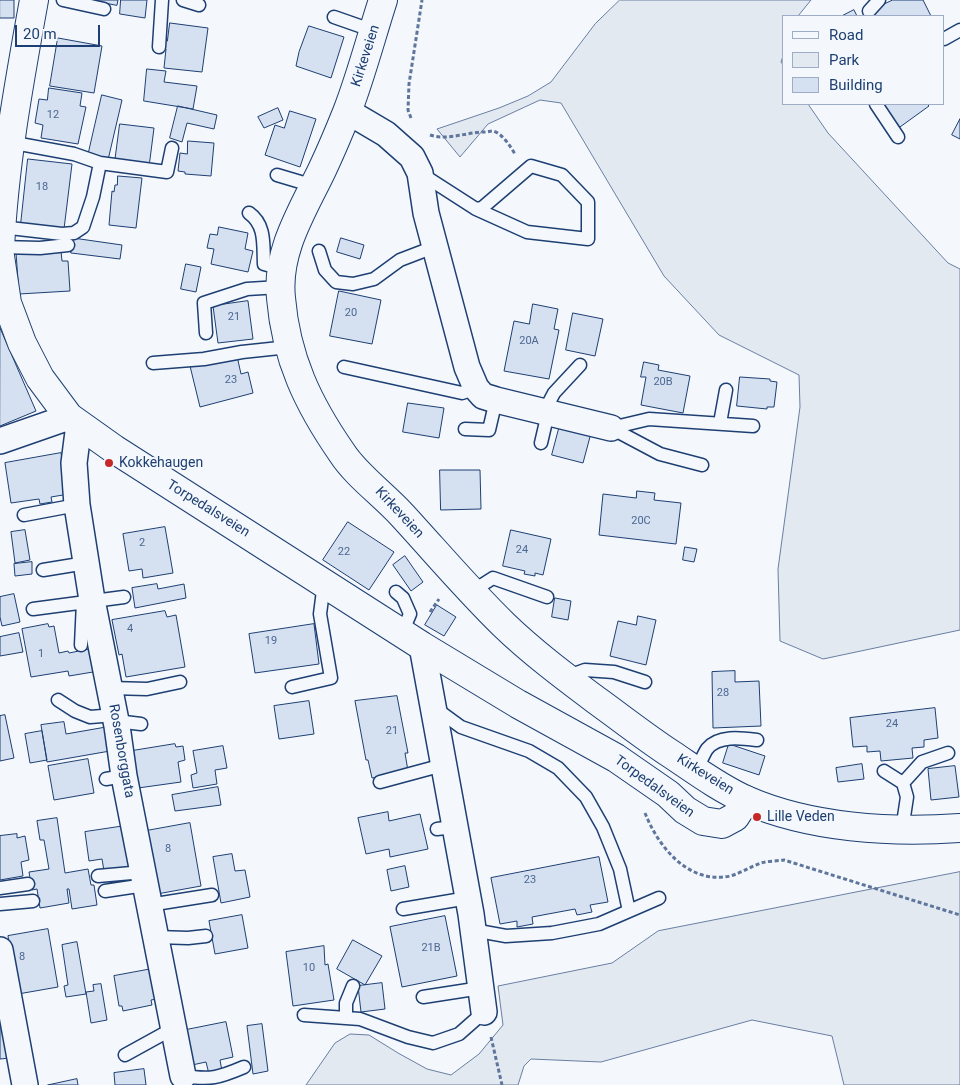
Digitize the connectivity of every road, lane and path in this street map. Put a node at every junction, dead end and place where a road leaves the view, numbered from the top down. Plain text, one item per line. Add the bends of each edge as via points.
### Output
1 (34, 0) edge
2 (64, 0) edge
3 (162, 0) edge
4 (183, 0) edge
5 (384, 0) edge
6 (422, 0) edge
7 (879, 0) edge
8 (199, 5) dead end
9 (104, 9) dead end
10 (869, 11) dead end
11 (334, 17) dead end
12 (960, 30) edge
13 (374, 31) junction
14 (945, 38) edge
15 (159, 47) dead end
16 (877, 105) edge
17 (347, 111) junction
18 (411, 121) dead end
19 (425, 132) dead end
20 (898, 137) dead end
21 (9, 142) junction
22 (172, 148) dead end
23 (100, 163) junction
24 (526, 170) junction
25 (420, 173) junction
26 (277, 175) dead end
27 (314, 186) junction
28 (2, 195) edge
29 (476, 209) junction
30 (249, 213) dead end
31 (1, 227) edge
32 (68, 245) dead end
33 (434, 247) junction
34 (0, 248) edge
35 (319, 251) dead end
36 (0, 256) edge
37 (281, 278) junction
38 (206, 333) dead end
39 (289, 347) junction
40 (153, 363) dead end
41 (580, 365) dead end
42 (344, 367) dead end
43 (726, 390) dead end
44 (486, 394) junction
45 (546, 412) junction
46 (74, 421) junction
47 (720, 423) junction
48 (753, 426) dead end
49 (611, 428) junction
50 (465, 429) dead end
51 (0, 442) edge
52 (541, 443) dead end
53 (702, 465) dead end
54 (77, 505) junction
55 (24, 515) dead end
56 (86, 563) junction
57 (43, 570) dead end
58 (324, 583) junction
59 (462, 583) junction
60 (396, 592) dead end
61 (124, 597) dead end
62 (547, 598) dead end
63 (87, 601) junction
64 (33, 609) dead end
65 (412, 639) junction
66 (81, 645) dead end
67 (566, 677) junction
68 (180, 682) dead end
69 (645, 682) dead end
70 (292, 687) dead end
71 (110, 688) junction
72 (58, 700) dead end
73 (433, 706) junction
74 (115, 718) junction
75 (141, 724) dead end
76 (757, 740) dead end
77 (948, 753) dead end
78 (443, 765) junction
79 (696, 770) junction
80 (884, 771) dead end
81 (380, 782) dead end
82 (903, 783) junction
83 (746, 800) junction
84 (644, 810) dead end
85 (960, 828) edge
86 (902, 830) junction
87 (98, 876) dead end
88 (28, 884) dead end
89 (146, 887) junction
90 (0, 888) edge
91 (104, 891) dead end
92 (212, 895) dead end
93 (468, 898) junction
94 (659, 898) dead end
95 (33, 900) dead end
96 (0, 904) edge
97 (403, 909) dead end
98 (630, 912) junction
99 (960, 915) edge
100 (473, 930) junction
101 (206, 936) dead end
102 (156, 937) junction
103 (0, 950) edge
104 (3, 986) edge
105 (353, 986) dead end
106 (423, 997) dead end
107 (482, 1000) junction
108 (304, 1015) dead end
109 (346, 1017) junction
110 (174, 1028) junction
111 (125, 1055) dead end
112 (244, 1067) dead end
113 (183, 1076) joint
114 (25, 1085) edge
115 (502, 1085) edge

1 - 21 main road
2 - 9 lane
3 - 15 lane
4 - 8 lane
5 - 13 main road, Kirkeveien
6 - 18 path via 409,84
7 - 10 lane
11 - 13 lane
12 - 14 lane
13 - 17 main road, Kirkeveien
16 - 20 lane
17 - 25 street via 386,134 412,158
17 - 27 main road, Kirkeveien
19 - 24 path via 438,138 494,131 506,140
21 - 23 lane via 74,154
21 - 28 main road
22 - 23 lane via 166,172
23 - 31 lane via 83,227 74,233
24 - 29 lane via 482,208
24 - 29 lane via 531,166 562,175 588,202 588,239 526,232
25 - 29 lane
25 - 33 street
26 - 27 lane
27 - 37 main road, Kirkeveien via 297,218
28 - 31 main road
30 - 37 lane via 256,218 262,231 264,264
31 - 34 main road
32 - 34 lane
33 - 35 lane via 400,260 374,279 354,284 336,282 325,270
33 - 44 street via 467,367
36 - 46 main road, Torpedalsveien via 7,303 22,343 40,378
37 - 38 lane via 204,303
37 - 39 main road, Kirkeveien
39 - 40 lane
39 - 59 main road, Kirkeveien via 306,393 344,457 401,514
41 - 45 lane via 554,393
42 - 44 lane via 462,393
43 - 47 lane
44 - 45 street
44 - 50 lane via 489,430
45 - 49 street
45 - 52 lane
46 - 51 street
46 - 54 street, Rosenborggata
46 - 58 main road, Torpedalsveien
47 - 48 lane
47 - 49 lane via 649,419
49 - 53 lane via 660,454
54 - 55 lane
54 - 56 street, Rosenborggata
56 - 57 lane
56 - 63 street, Rosenborggata
58 - 65 main road, Torpedalsveien
58 - 70 lane via 320,614 331,678
59 - 62 lane via 493,578
59 - 65 path via 444,592
59 - 67 main road, Kirkeveien via 504,626
60 - 65 lane via 403,598 410,614
61 - 63 lane
63 - 64 lane
63 - 66 lane
63 - 71 street, Rosenborggata
65 - 73 street
65 - 83 main road, Torpedalsveien via 518,704 616,758 703,821 722,824 735,817
67 - 69 lane via 585,670 614,672
67 - 79 main road, Kirkeveien via 652,742
68 - 71 lane via 147,689
71 - 74 street, Rosenborggata
72 - 74 lane via 90,717
73 - 78 street
73 - 98 lane via 461,727 529,751 558,768 586,797 620,868
74 - 75 lane
74 - 89 street, Rosenborggata via 115,777
76 - 79 lane via 719,740 708,748
77 - 82 lane via 922,762
78 - 81 lane
78 - 93 street via 445,828
79 - 83 main road, Kirkeveien
80 - 82 lane
82 - 86 lane via 907,796
83 - 86 main road via 818,821
84 - 99 path via 669,854 704,877 726,877 763,862 784,860
85 - 86 main road
87 - 89 lane
88 - 90 lane
89 - 91 lane
89 - 92 lane
89 - 102 street, Rosenborggata
93 - 97 lane
93 - 100 street
94 - 98 lane
95 - 96 lane
98 - 100 lane via 599,924 552,933 506,936
100 - 107 street
101 - 102 lane
102 - 110 street, Rosenborggata
103 - 104 street
104 - 114 street
105 - 109 lane via 346,1003
106 - 107 lane
107 - 109 lane via 459,1034 433,1043
107 - 115 path
108 - 109 lane
110 - 111 lane
110 - 113 street, Rosenborggata
112 - 113 lane via 220,1077

